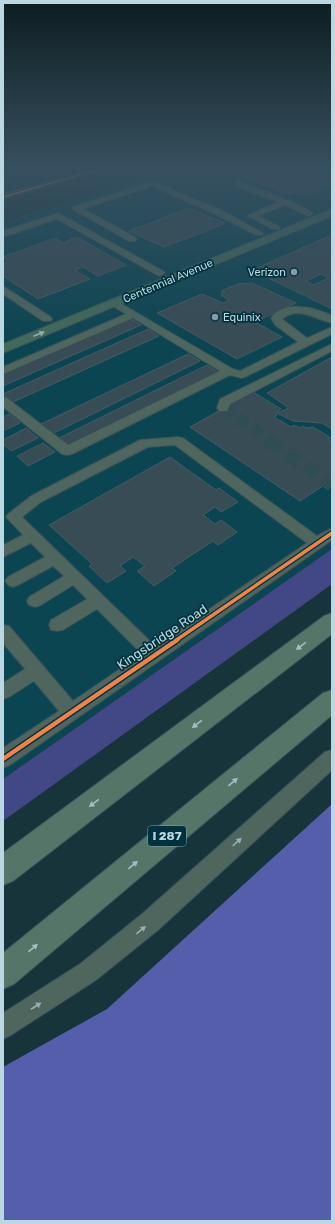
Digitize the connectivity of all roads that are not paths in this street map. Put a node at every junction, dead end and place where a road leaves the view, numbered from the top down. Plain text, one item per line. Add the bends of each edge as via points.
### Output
1 (30, 225) edge
2 (68, 225) edge
3 (74, 225) edge
4 (106, 225) edge
5 (244, 225) edge
6 (272, 225) edge
7 (280, 225) edge
8 (300, 225) edge
9 (276, 227) junction
10 (58, 228) dead end
11 (260, 233) junction
12 (3, 234) edge
13 (132, 239) dead end
14 (160, 274) junction
15 (3, 289) edge
16 (115, 303) junction
17 (134, 314) junction
18 (47, 319) junction
19 (332, 320) edge
20 (332, 330) edge
21 (3, 337) edge
22 (306, 343) junction
23 (332, 347) edge
24 (3, 349) edge
25 (3, 371) edge
26 (229, 371) junction
27 (3, 401) edge
28 (223, 408) dead end
29 (8, 519) edge
30 (332, 533) edge
31 (33, 536) junction
32 (317, 543) junction
33 (3, 552) edge
34 (55, 558) junction
35 (75, 577) junction
36 (13, 581) dead end
37 (98, 600) junction
38 (35, 601) dead end
39 (332, 622) edge
40 (57, 625) dead end
41 (3, 631) edge
42 (154, 655) junction
43 (36, 671) junction
44 (3, 692) edge
45 (332, 700) edge
46 (71, 712) junction
47 (332, 758) edge
48 (3, 759) edge
49 (3, 871) edge
50 (3, 973) edge
51 (3, 1027) edge

1 - 12 street
2 - 10 street
3 - 14 street
4 - 13 street
5 - 11 street
6 - 9 street
7 - 9 main road, Centennial Avenue
8 - 16 main road, Centennial Avenue
9 - 11 main road, Centennial Avenue
11 - 14 main road, Centennial Avenue
14 - 18 main road, Centennial Avenue
15 - 18 street
16 - 17 street
24 -> 16 main road, Centennial Avenue
17 - 25 street
17 - 26 street
18 - 21 main road, Centennial Avenue
19 - 22 street via 318,313 297,308 276,318
20 - 22 street
22 - 26 street via 241,375
23 - 28 street via 224,402
26 - 27 street via 67,451
29 - 31 street
29 - 32 street via 36,499 145,443 178,441
30 - 32 street, Kingsbridge Road
31 - 33 street
31 - 34 street
32 - 42 street, Kingsbridge Road
34 - 35 street
34 - 36 street
35 - 37 street
35 - 38 street
37 - 40 street
37 - 42 street
39 -> 49 highway
41 - 43 street
42 - 46 street, Kingsbridge Road
43 - 44 street
43 - 46 street
50 -> 45 highway, I 287
46 - 48 street, Kingsbridge Road
51 -> 47 street via 88,972 150,922

